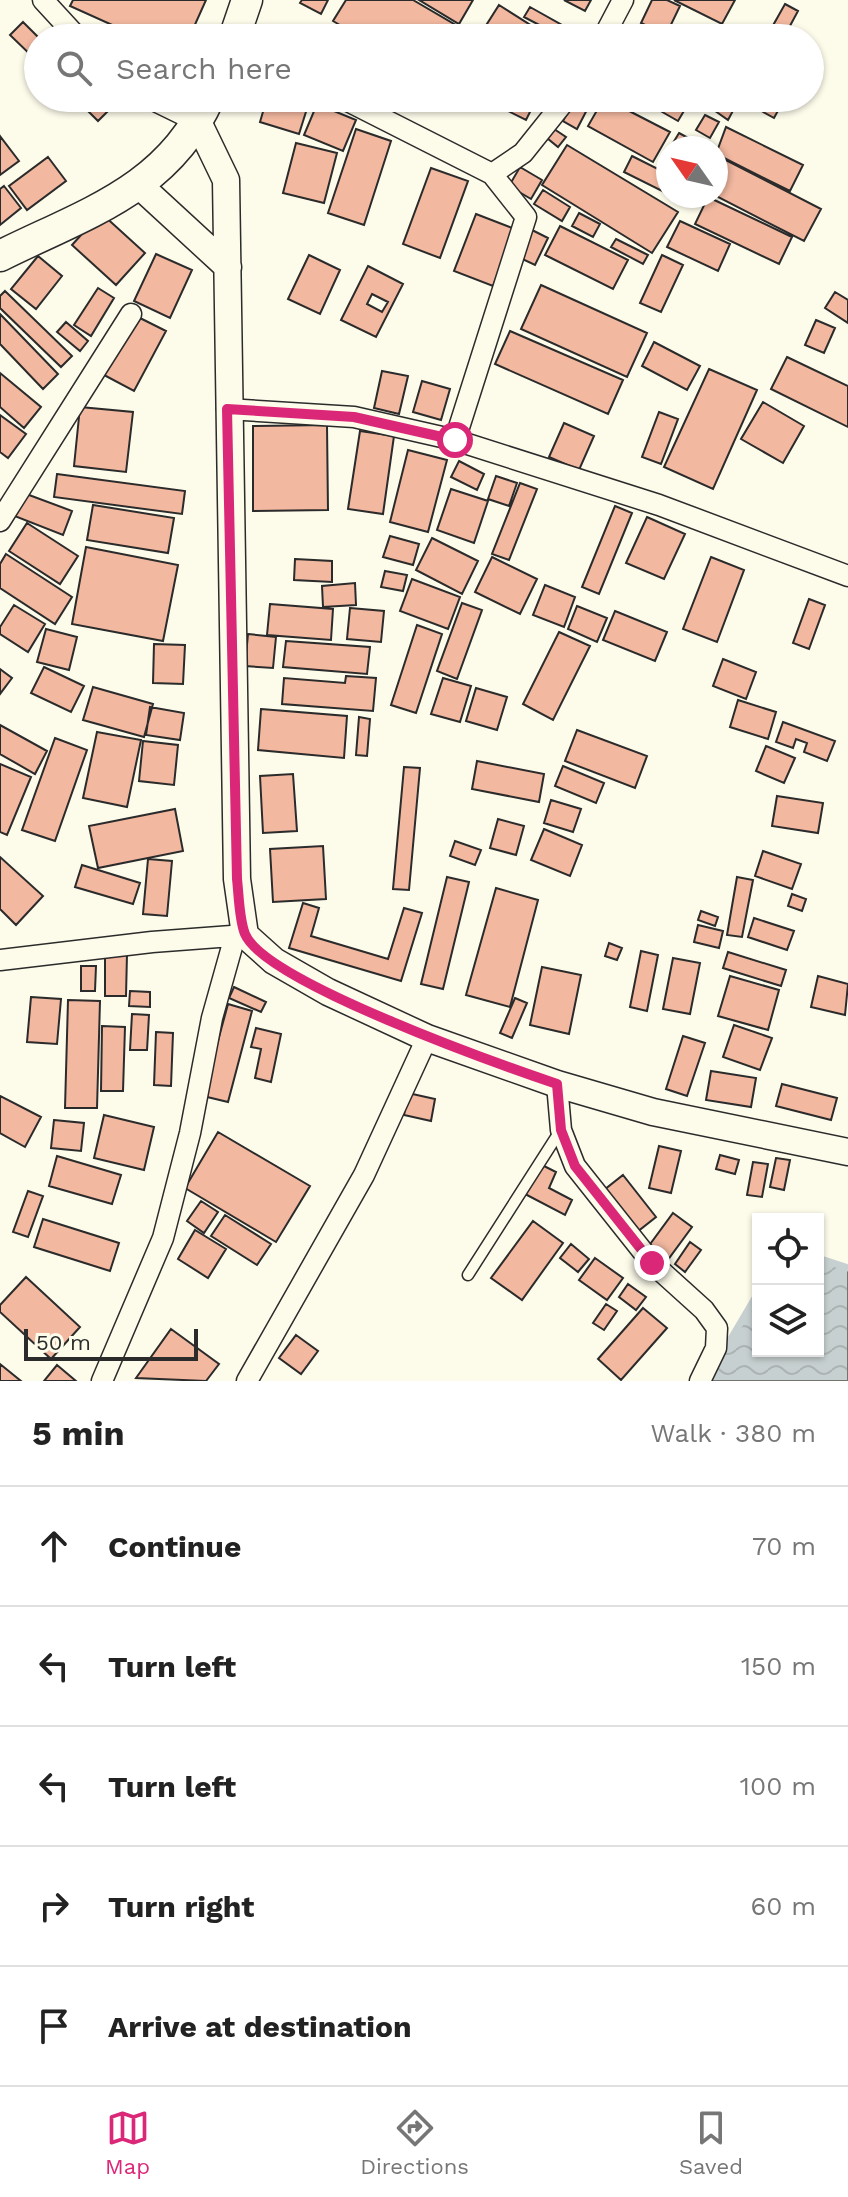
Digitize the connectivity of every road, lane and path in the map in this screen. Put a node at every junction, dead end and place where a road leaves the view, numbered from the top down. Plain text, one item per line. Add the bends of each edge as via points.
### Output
1 (43, 0) edge
2 (247, 0) edge
3 (623, 0) edge
4 (65, 24) edge
5 (239, 24) edge
6 (610, 24) edge
7 (203, 112) edge
8 (205, 112) edge
9 (370, 112) edge
10 (556, 112) edge
11 (492, 174) junction
12 (140, 186) junction
13 (0, 256) edge
14 (228, 267) junction
15 (131, 314) dead end
16 (227, 409) junction
17 (455, 440) junction
18 (0, 521) edge
19 (848, 576) edge
20 (240, 936) junction
21 (0, 960) edge
22 (427, 1038) junction
23 (557, 1084) junction
24 (561, 1130) junction
25 (848, 1152) edge
26 (468, 1275) dead end
27 (102, 1381) edge
28 (247, 1381) edge
29 (700, 1381) edge

1 - 4 street
2 - 5 main road
3 - 6 street
7 - 12 main road via 166,164
8 - 14 street via 226,180
9 - 11 street
10 - 11 street via 523,153
11 - 17 street via 526,217
12 - 13 main road
12 - 14 street
14 - 16 street
15 - 18 street
16 - 17 street via 354,417
16 - 20 street
17 - 19 street via 659,505
20 - 21 street
20 - 22 street via 328,992
20 - 27 street via 212,1018 163,1238
22 - 23 street
22 - 28 street via 364,1175
23 - 24 street
23 - 25 street via 653,1112
24 - 26 lane
24 - 29 street via 575,1166 607,1211 717,1328 716,1348

